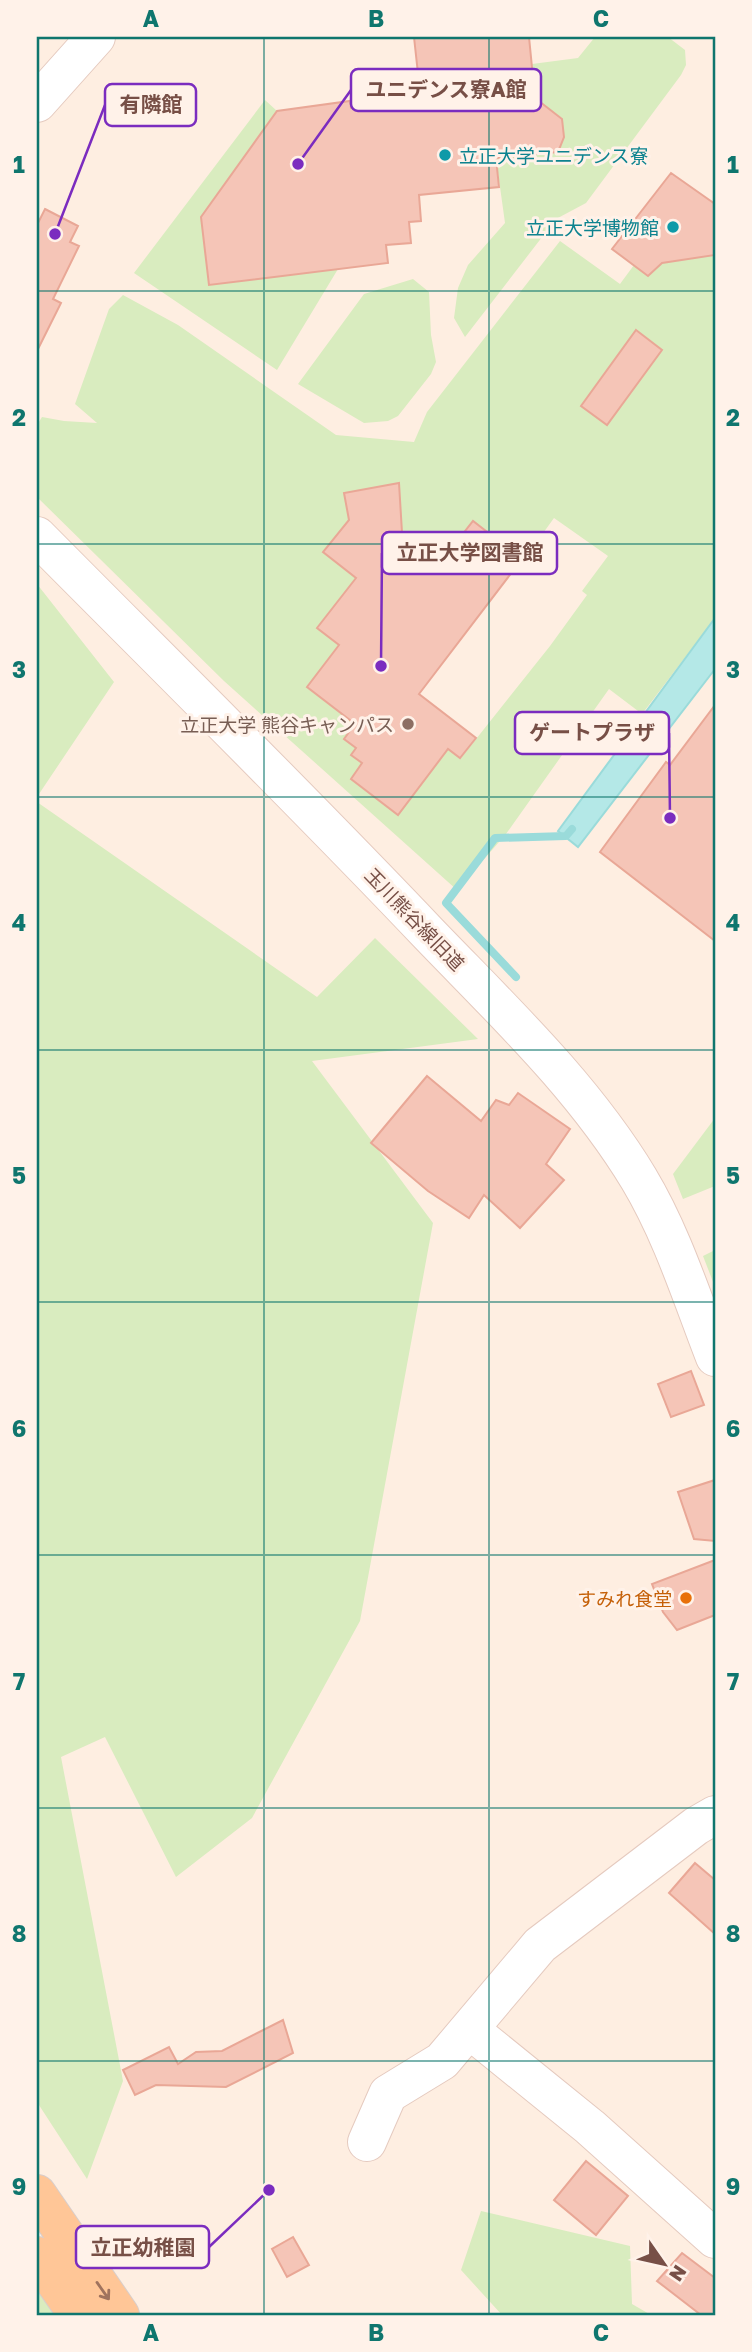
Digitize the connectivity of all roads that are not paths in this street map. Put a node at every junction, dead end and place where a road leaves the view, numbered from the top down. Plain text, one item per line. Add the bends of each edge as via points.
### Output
1 (96, 37) edge
2 (37, 103) edge
3 (37, 536) edge
4 (715, 1357) edge
5 (715, 1815) edge
6 (469, 2029) junction
7 (367, 2142) dead end
8 (37, 2194) edge
9 (715, 2239) edge
10 (37, 2256) edge
11 (78, 2315) edge
12 (120, 2315) edge

1 - 2 street
3 - 4 street, 玉川熊谷線旧道 via 346,847 575,1090 606,1129 655,1209
5 - 6 street via 540,1945
6 - 7 street via 442,2061 388,2094
6 - 9 street via 590,2127
8 -> 12 main road
10 - 11 main road

